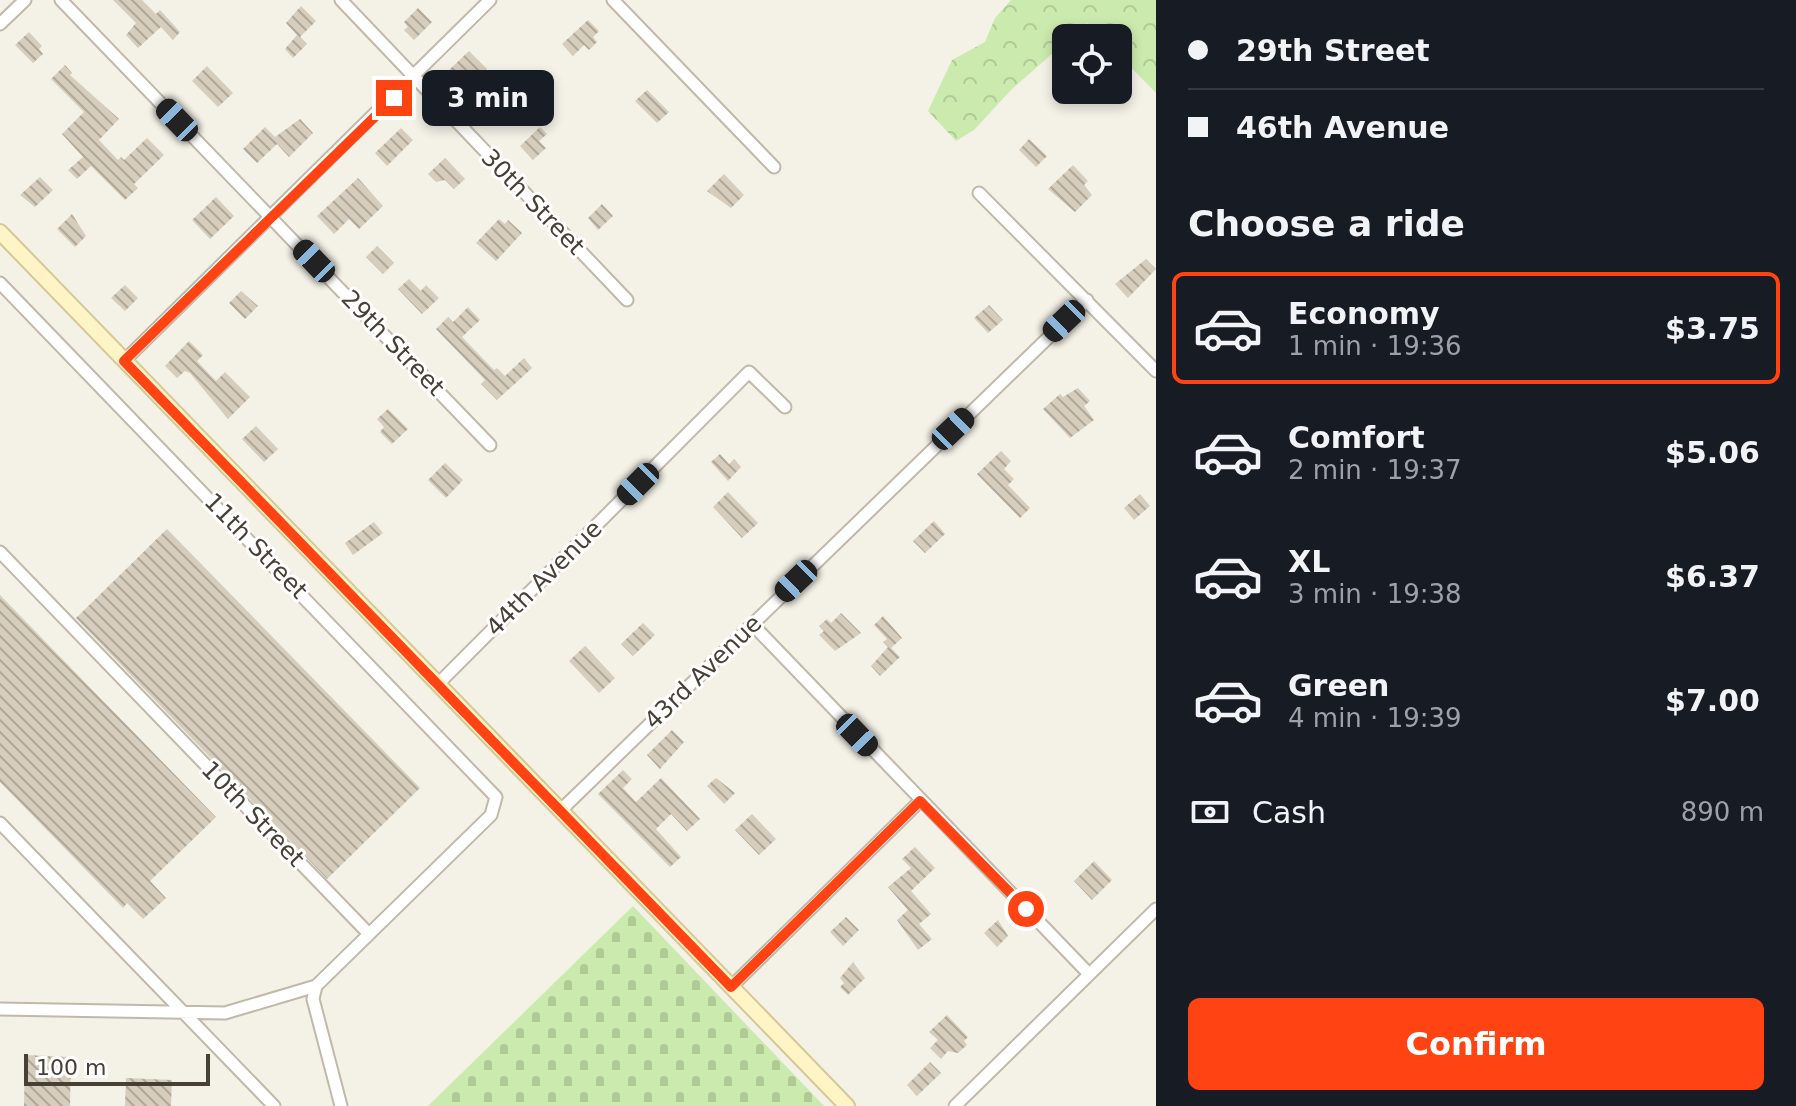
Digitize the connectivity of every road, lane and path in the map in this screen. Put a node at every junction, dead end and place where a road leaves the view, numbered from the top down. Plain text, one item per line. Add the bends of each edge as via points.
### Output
1 (25, 0) edge
2 (61, 0) edge
3 (341, 0) edge
4 (490, 0) edge
5 (613, 0) edge
6 (0, 24) edge
7 (414, 78) junction
8 (774, 167) dead end
9 (979, 193) dead end
10 (270, 216) junction
11 (0, 232) edge
12 (0, 283) edge
13 (627, 300) dead end
14 (1087, 300) junction
15 (124, 361) junction
16 (1156, 371) edge
17 (785, 407) dead end
18 (490, 445) dead end
19 (0, 552) edge
20 (752, 624) junction
21 (438, 684) junction
22 (920, 801) junction
23 (561, 810) junction
24 (0, 823) edge
25 (1156, 909) edge
26 (369, 934) junction
27 (1089, 974) junction
28 (316, 986) junction
29 (731, 987) junction
30 (0, 1009) edge
31 (184, 1013) junction
32 (274, 1106) edge
33 (341, 1106) edge
34 (847, 1106) edge
35 (955, 1106) edge

1 - 6 street
2 - 10 street, 29th Street
3 - 7 street, 30th Street
4 - 7 street
5 - 8 street
7 - 10 street
7 - 13 street, 30th Street
9 - 14 street
10 - 15 street
10 - 18 street, 29th Street
11 - 15 main road
12 - 26 street, 11th Street via 496,797 491,815
14 - 16 street
14 - 20 street, 43rd Avenue
15 - 21 main road
17 - 21 street, 44th Avenue via 749,372
19 - 26 street, 10th Street
20 - 22 street
20 - 23 street, 43rd Avenue
21 - 23 main road
22 - 27 street
22 - 29 street
23 - 29 main road
24 - 31 street
25 - 27 street
26 - 28 street
27 - 35 street
28 - 31 street via 225,1013
28 - 33 street via 316,1014
29 - 34 main road
30 - 31 street
31 - 32 street

